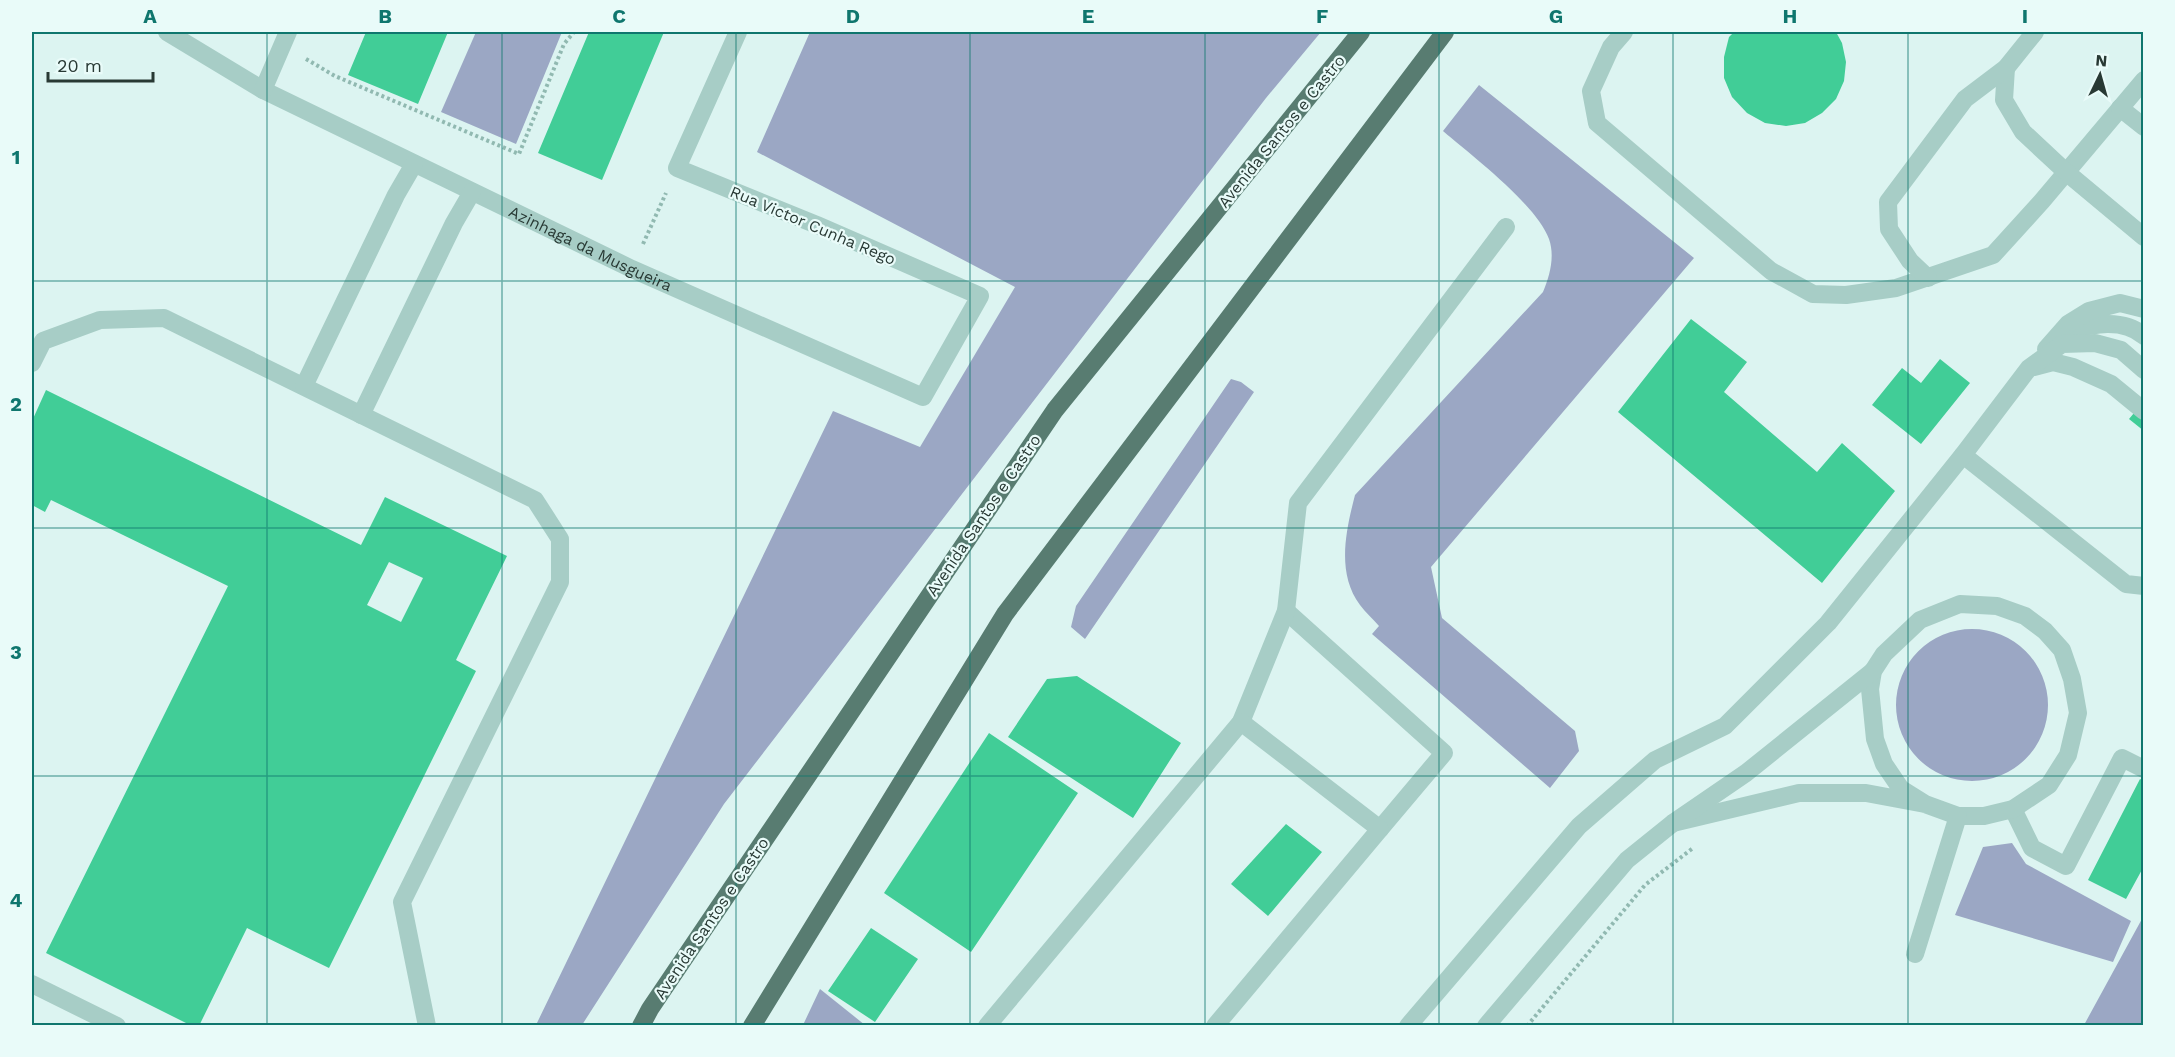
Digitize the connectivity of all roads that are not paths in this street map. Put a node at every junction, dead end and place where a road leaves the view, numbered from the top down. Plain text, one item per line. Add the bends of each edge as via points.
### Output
1 (167, 32) edge
2 (738, 32) edge
3 (1361, 32) edge
4 (1445, 32) edge
5 (1624, 32) edge
6 (2035, 32) edge
7 (285, 38) edge
8 (2006, 69) junction
9 (2144, 80) edge
10 (263, 90) junction
11 (2120, 108) junction
12 (2144, 127) edge
13 (414, 164) junction
14 (2066, 172) junction
15 (472, 192) junction
16 (1506, 227) dead end
17 (2144, 237) edge
18 (1928, 278) junction
19 (2144, 309) edge
20 (2061, 332) junction
21 (2144, 336) edge
22 (32, 363) edge
23 (2029, 368) junction
24 (2144, 370) edge
25 (304, 386) junction
26 (923, 397) joint
27 (2144, 411) edge
28 (361, 415) junction
29 (1963, 455) junction
30 (2144, 586) edge
31 (1286, 611) junction
32 (1873, 671) junction
33 (1241, 722) junction
34 (2144, 769) edge
35 (1925, 804) junction
36 (2013, 809) junction
37 (1958, 816) junction
38 (1673, 823) junction
39 (1380, 829) junction
40 (813, 927) junction
41 (1915, 954) dead end
42 (32, 984) edge
43 (642, 1025) edge
44 (117, 1026) edge
45 (427, 1026) edge
46 (752, 1026) edge
47 (765, 1026) edge
48 (987, 1026) edge
49 (1215, 1026) edge
50 (1408, 1026) edge
51 (1486, 1026) edge

1 - 10 street, Azinhaga da Musgueira
2 - 26 street, Rua Victor Cunha Rego via 677,168 980,296
3 - 43 main road, Avenida Santos e Castro via 1055,410 669,979
4 - 40 main road via 1005,614
5 - 18 street via 1611,47 1591,91 1597,123 1771,272 1813,294 1846,295 1896,288
6 - 8 street
7 - 10 street
8 - 14 street via 2004,100 2024,132
8 - 18 street via 1965,99 1888,202 1889,229 1910,261
9 - 11 street
10 - 13 street, Azinhaga da Musgueira
11 - 12 street
11 - 14 street
13 - 15 street, Azinhaga da Musgueira
13 - 25 street
14 - 17 street
14 - 18 street via 1993,255
15 - 26 street, Azinhaga da Musgueira via 632,269
15 - 28 street
16 - 31 street via 1298,503
19 - 20 street via 2120,303 2089,311
20 - 21 street via 2100,324 2134,328
20 - 23 street
22 - 25 street via 43,341 100,320 164,318
23 - 24 street via 2062,344 2095,343 2121,350
23 - 27 street via 2053,362 2073,367 2111,384
23 - 29 street
25 - 28 street
28 - 45 street via 535,500 560,539 560,582 402,902
29 - 30 street via 2126,584
29 - 50 street via 1827,623 1725,726 1655,760 1579,826
31 - 33 street
31 - 39 street via 1444,753
32 - 35 street via 1870,689 1875,739 1884,764 1901,789
32 - 36 street via 1884,654 1920,620 1960,604 1997,606 2025,616 2045,631 2062,650 2073,679 2078,713 2068,755 2049,785
32 - 38 street via 1746,773
33 - 39 street
33 - 48 street
34 - 36 street via 2122,758 2066,866 2032,848
35 - 37 street
35 - 38 street via 1866,793 1799,793
36 - 37 street via 1984,816
37 - 41 street
38 - 51 street via 1627,860
39 - 49 street
40 - 46 main road
40 - 47 main road
42 - 44 street

